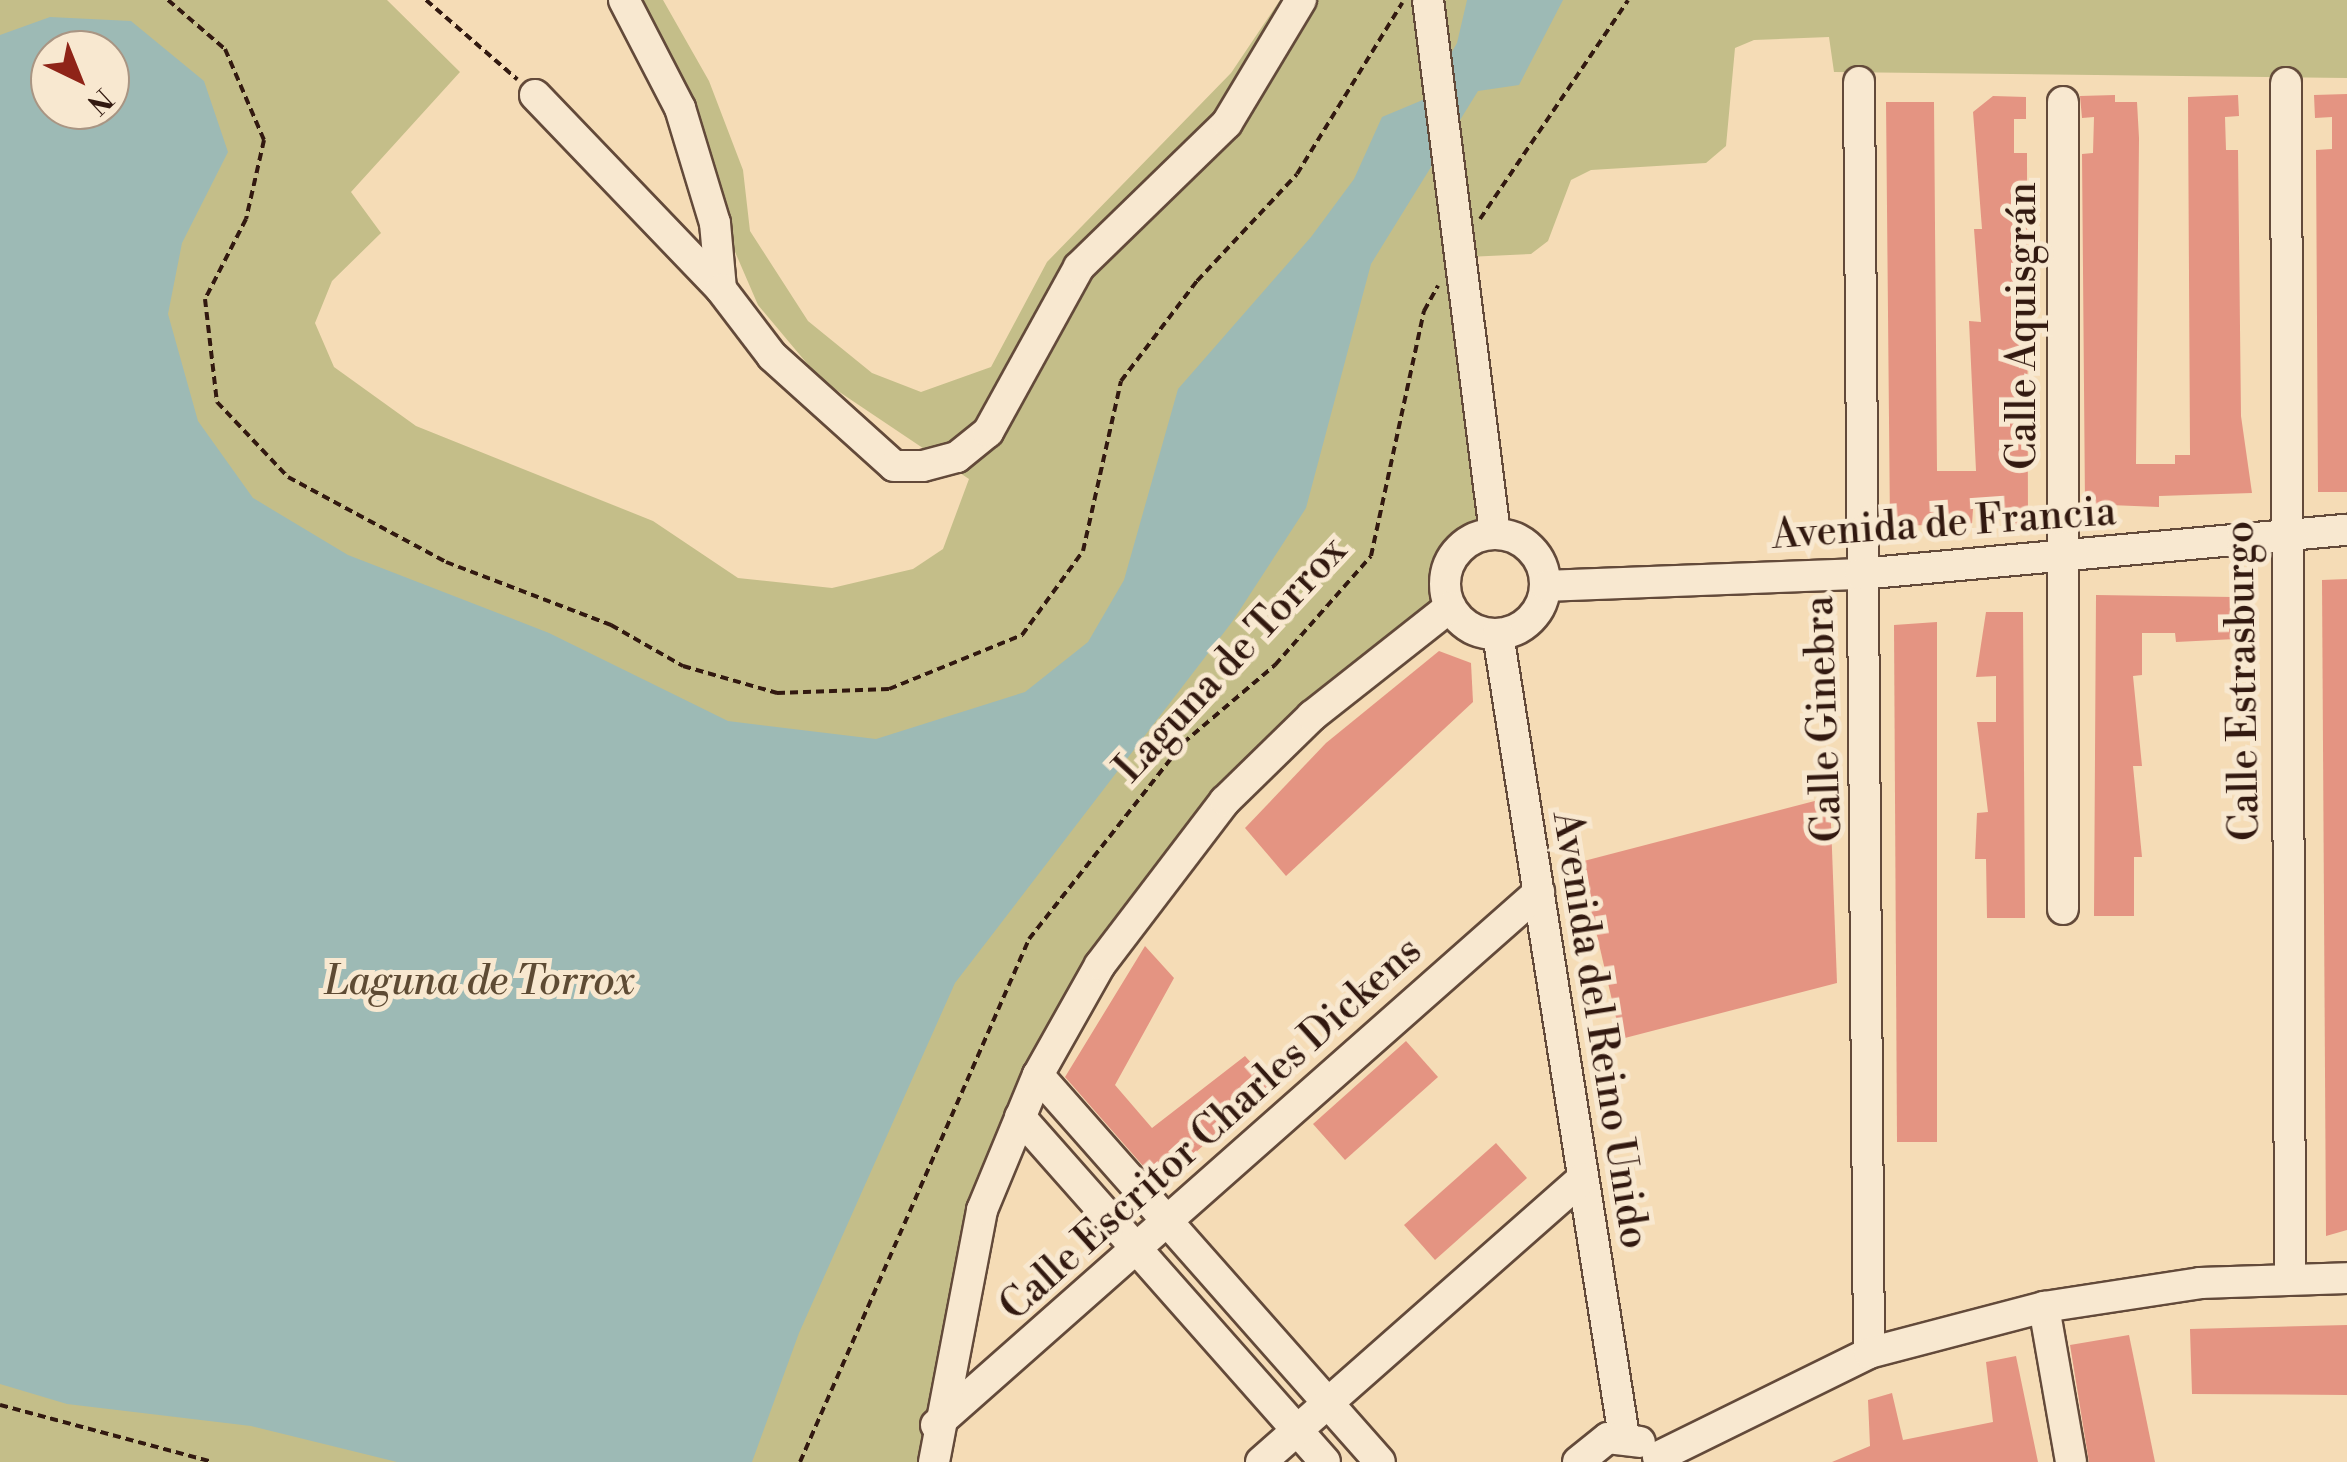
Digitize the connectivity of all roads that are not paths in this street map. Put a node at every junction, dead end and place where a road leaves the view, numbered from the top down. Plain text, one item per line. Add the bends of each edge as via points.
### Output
1 (624, 0) edge
2 (1301, 0) edge
3 (1428, 0) edge
4 (1859, 82) dead end
5 (2286, 83) dead end
6 (535, 95) road end
7 (2063, 102) dead end
8 (721, 290) junction
9 (2347, 530) edge
10 (1495, 533) junction
11 (2282, 535) junction
12 (2063, 557) junction
13 (1860, 574) junction
14 (1546, 586) junction
15 (1450, 607) junction
16 (1498, 634) junction
17 (1538, 892) junction
18 (2062, 909) dead end
19 (1038, 1075) junction
20 (1020, 1117) junction
21 (1583, 1178) junction
22 (1167, 1221) junction
23 (1136, 1248) junction
24 (2290, 1278) junction
25 (2347, 1278) edge
26 (2044, 1307) junction
27 (1869, 1353) junction
28 (1328, 1403) junction
29 (936, 1425) junction
30 (1297, 1430) junction
31 (1624, 1438) junction
32 (1660, 1459) edge
33 (934, 1462) edge
34 (1261, 1462) edge
35 (1325, 1462) edge
36 (1380, 1462) edge
37 (1578, 1462) edge
38 (2070, 1462) edge

1 - 8 street via 680,108 715,222
2 - 8 street via 1227,123 1079,267 1045,315 1012,400 957,456 894,466 772,356
3 - 10 street
4 - 13 street, Calle Ginebra
5 - 11 street, Calle Estrasburgo
6 - 8 street
7 - 12 street, Calle Aquisgrán
9 - 11 street, Avenida de Francia
10 - 14 street via 1537,554
10 - 15 street via 1452,557
11 - 12 street, Avenida de Francia
11 - 24 street, Calle Estrasburgo
12 - 13 street, Avenida de Francia
12 - 18 street, Calle Aquisgrán
13 - 14 street, Avenida de Francia
13 - 27 street, Calle Ginebra
14 - 16 street via 1536,614
15 - 16 street via 1470,628
15 - 19 street via 1312,716 1225,801 1100,965
16 - 17 street, Avenida del Reino Unido
17 - 21 street, Avenida del Reino Unido
17 - 22 street, Calle Escritor Charles Dickens
19 - 20 street
19 - 22 street
20 - 23 street
20 - 29 street via 982,1210
21 - 28 street
21 - 31 street, Avenida del Reino Unido
22 - 23 street, Calle Escritor Charles Dickens
22 - 28 street
23 - 29 street, Calle Escritor Charles Dickens
23 - 30 street
24 - 25 street
24 - 26 street
26 - 27 street
26 - 38 street
27 - 32 street
28 - 30 street
28 - 36 street
29 - 33 street
30 - 34 street
30 - 35 street
31 - 32 street
31 - 37 street via 1594,1444

